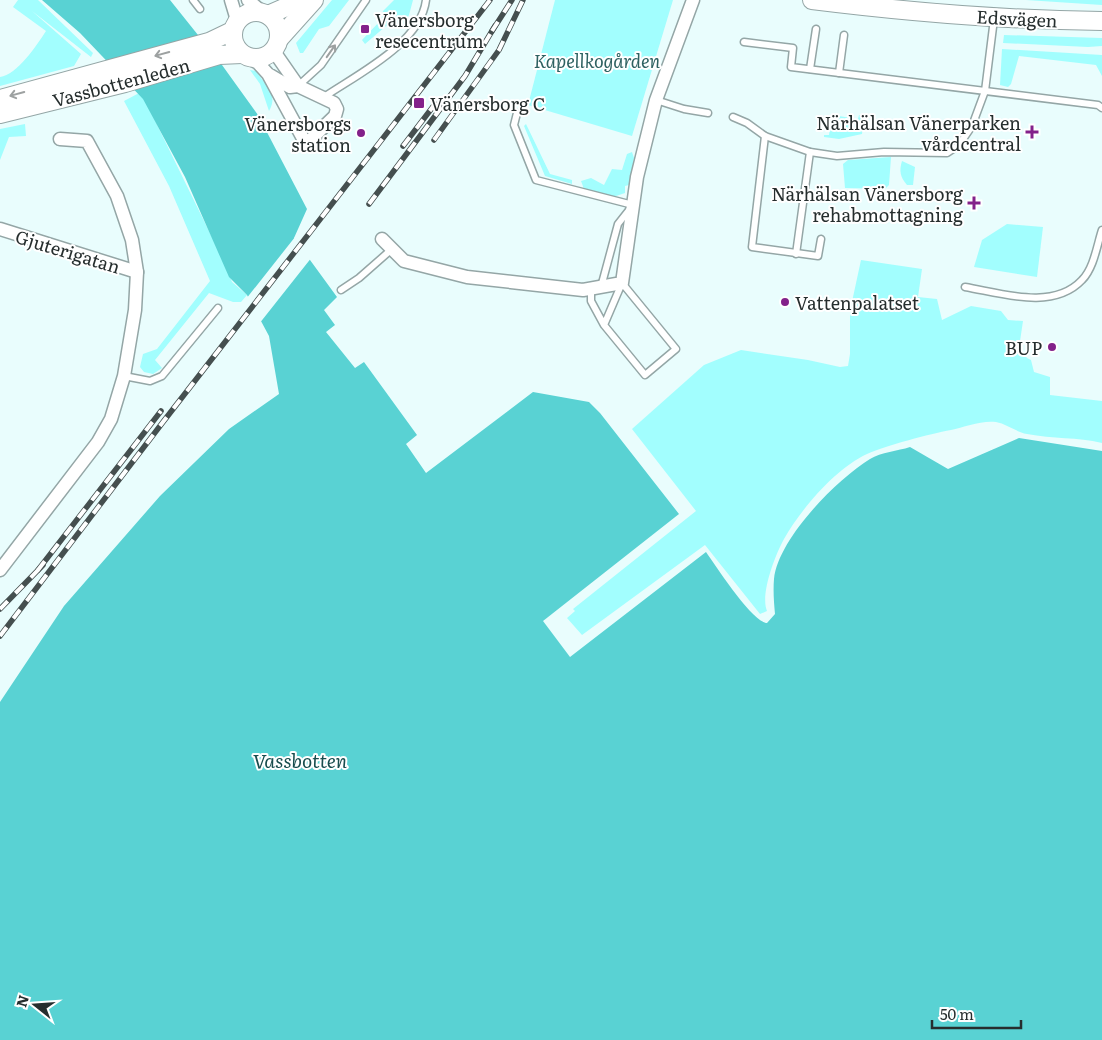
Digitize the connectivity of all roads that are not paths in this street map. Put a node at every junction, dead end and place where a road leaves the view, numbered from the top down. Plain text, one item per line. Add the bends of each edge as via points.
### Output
1 (193, 0) edge
2 (231, 0) edge
3 (248, 0) edge
4 (294, 0) edge
5 (314, 0) edge
6 (366, 0) edge
7 (426, 0) edge
8 (693, 0) edge
9 (812, 0) edge
10 (200, 9) dead end
11 (265, 13) junction
12 (994, 18) junction
13 (1102, 21) edge
14 (235, 26) junction
15 (816, 29) dead end
16 (844, 35) dead end
17 (744, 42) dead end
18 (276, 44) junction
19 (214, 48) junction
20 (245, 55) junction
21 (810, 69) junction
22 (838, 73) junction
23 (268, 74) junction
24 (298, 86) junction
25 (985, 91) junction
26 (324, 97) junction
27 (0, 99) edge
28 (656, 100) junction
29 (1102, 108) edge
30 (517, 113) dead end
31 (708, 113) dead end
32 (0, 114) edge
33 (733, 117) dead end
34 (765, 136) junction
35 (60, 139) dead end
36 (810, 152) junction
37 (633, 205) junction
38 (0, 229) edge
39 (1102, 230) edge
40 (382, 239) dead end
41 (821, 239) dead end
42 (392, 249) junction
43 (796, 254) junction
44 (137, 272) junction
45 (622, 284) junction
46 (965, 287) dead end
47 (596, 288) junction
48 (341, 290) dead end
49 (218, 308) dead end
50 (604, 325) junction
51 (124, 376) junction
52 (0, 570) edge

1 - 10 lane
2 - 14 street
3 - 11 street
4 - 11 main road via 284,8
5 - 18 main road
24 -> 6 lane via 321,65
7 - 26 lane via 423,14 405,42
8 - 28 street
9 - 12 main road, Edsvägen
11 - 14 main road via 248,12
11 - 18 main road via 277,25
12 - 13 main road, Edsvägen
12 - 25 lane
14 - 19 main road, Vassbottenleden
14 - 20 main road via 234,43
15 - 21 lane
16 - 22 lane
17 - 21 lane via 793,48 790,67
18 - 20 main road via 261,57
18 - 24 street
19 - 20 main road, Vassbottenleden
19 -> 27 main road, Vassbottenleden via 115,67
19 - 32 main road, Vassbottenleden via 125,83
20 - 23 street
21 - 22 lane
22 - 25 lane
23 - 24 street via 290,87
23 - 26 street via 306,144 337,109
24 - 26 street
25 - 29 lane
25 - 36 lane via 972,126 959,145 947,153 884,152 837,156
28 - 31 lane
28 - 37 street
30 - 37 lane via 514,125 536,180
33 - 34 lane
34 - 36 lane
34 - 43 lane via 752,247
35 - 44 street via 87,141 117,196 132,240
36 - 43 lane
37 - 45 street
37 - 47 lane via 618,224
38 - 44 street, Gjuterigatan
39 - 46 lane via 1084,279 1070,290 1028,298
40 - 42 street
41 - 43 lane via 818,256
42 - 47 street via 404,261 467,276 545,287
42 - 48 lane
44 - 51 street via 135,310
45 - 47 street
45 - 50 lane
45 - 50 lane via 676,349 645,375
47 - 50 lane via 591,301
49 - 51 lane via 162,376 150,381
51 - 52 street via 111,419 98,442

